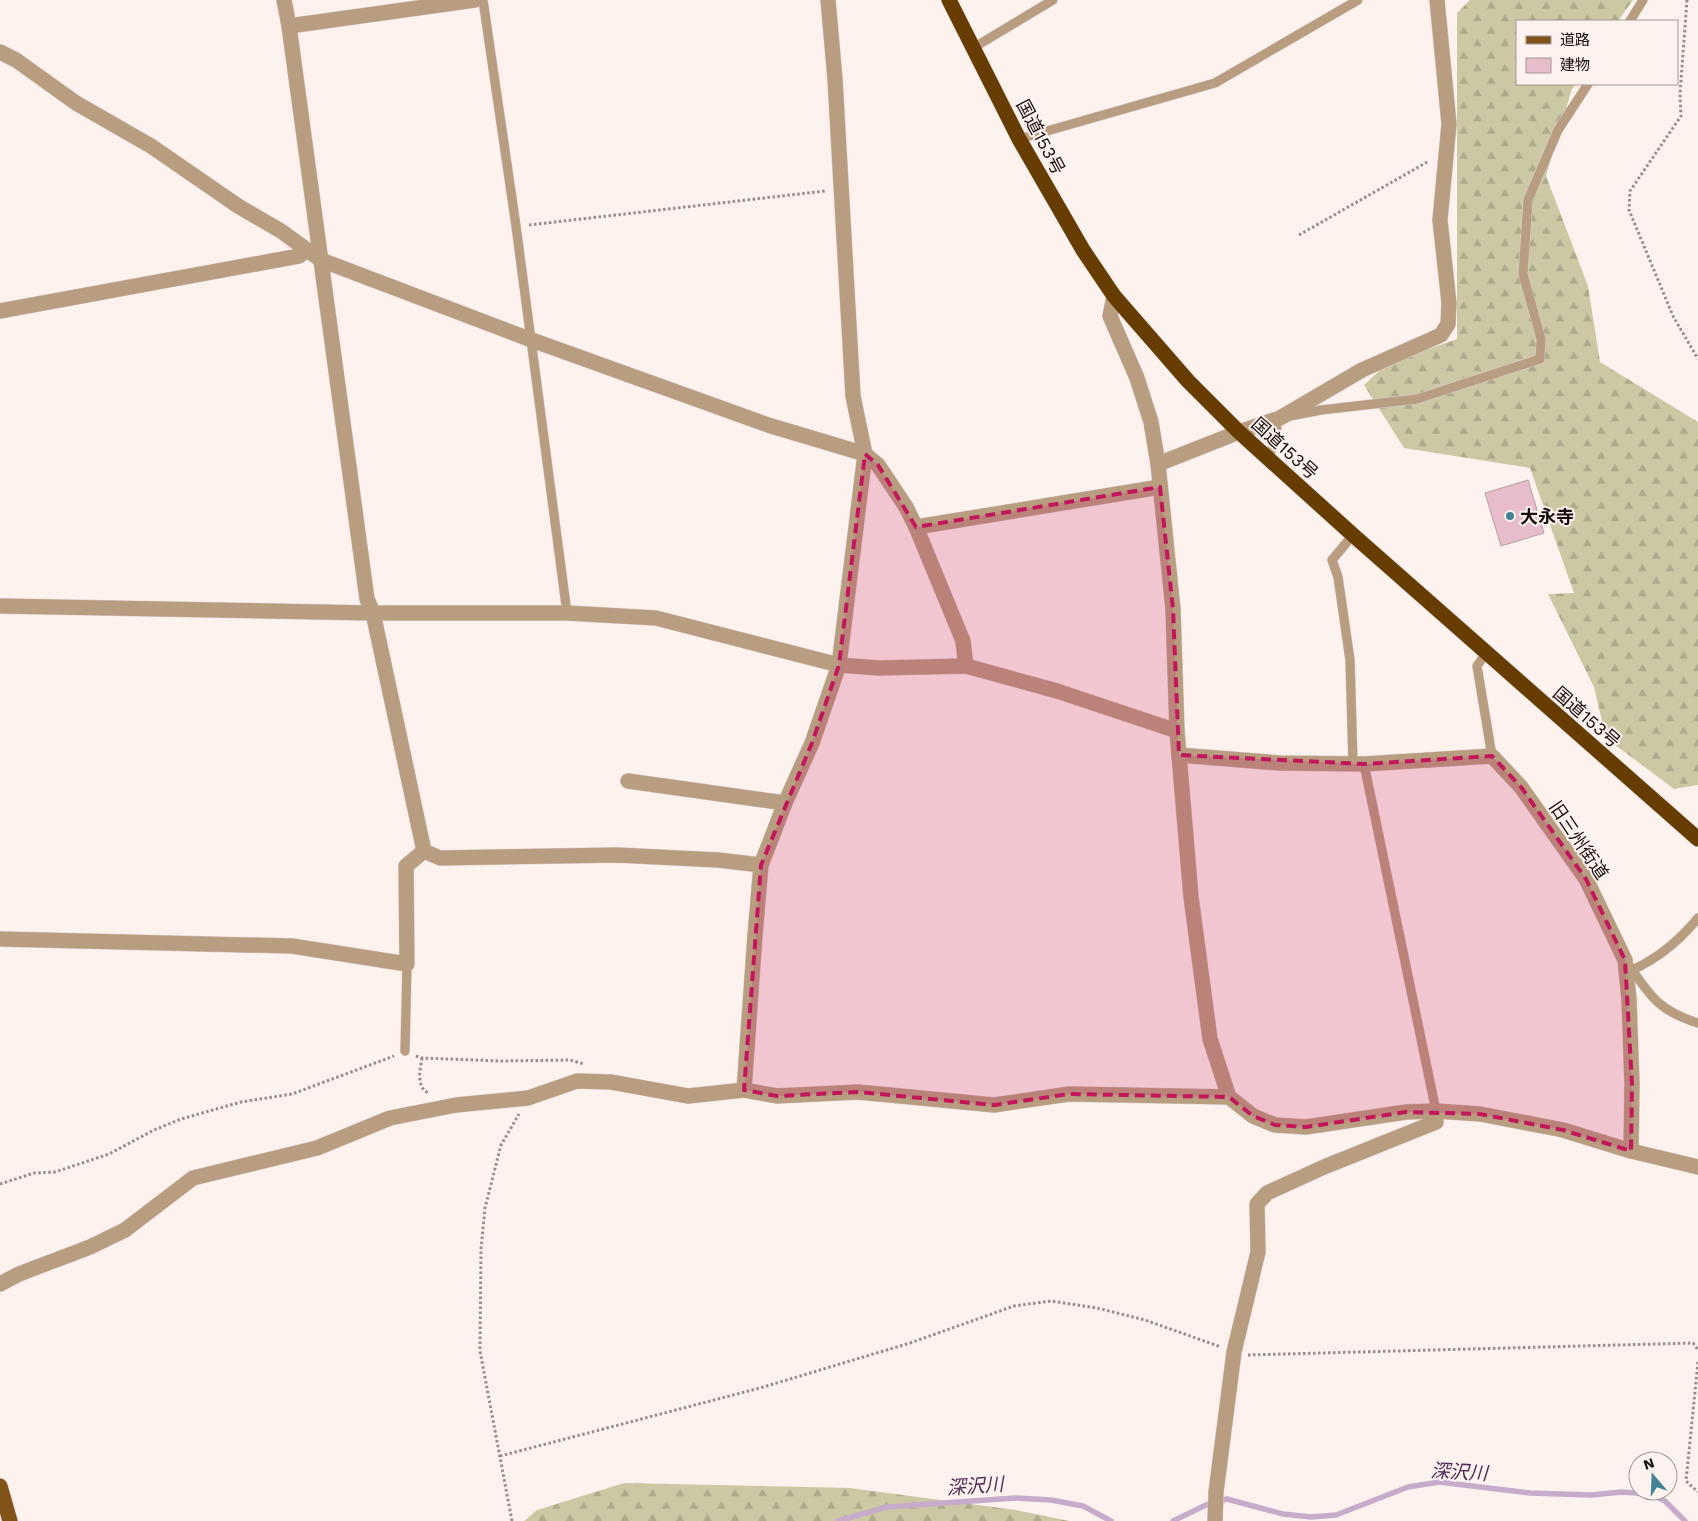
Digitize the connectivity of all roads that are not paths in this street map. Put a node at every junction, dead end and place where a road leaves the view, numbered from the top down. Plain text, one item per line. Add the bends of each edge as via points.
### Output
1 (284, 0) edge
2 (475, 0) edge
3 (484, 0) edge
4 (828, 0) edge
5 (949, 0) edge
6 (1053, 0) edge
7 (1358, 0) edge
8 (1437, 0) edge
9 (1643, 0) edge
10 (1631, 20) edge
11 (289, 26) junction
12 (973, 48) junction
13 (0, 52) edge
14 (1587, 85) edge
15 (1020, 139) junction
16 (307, 250) junction
17 (321, 260) junction
18 (1114, 296) junction
19 (0, 311) edge
20 (529, 339) junction
21 (1280, 418) junction
22 (1239, 432) junction
23 (865, 454) junction
24 (1268, 458) junction
25 (1158, 464) junction
26 (1160, 487) junction
27 (916, 527) junction
28 (1353, 534) junction
29 (0, 606) edge
30 (373, 613) junction
31 (567, 613) junction
32 (1486, 653) junction
33 (838, 665) junction
34 (966, 666) junction
35 (1177, 731) junction
36 (1179, 755) junction
37 (1492, 756) junction
38 (1359, 764) junction
39 (628, 781) dead end
40 (785, 803) junction
41 (1698, 839) edge
42 (424, 851) junction
43 (761, 865) junction
44 (1698, 918) edge
45 (0, 939) edge
46 (407, 964) junction
47 (1628, 965) junction
48 (1698, 1022) edge
49 (405, 1051) road end
50 (744, 1090) junction
51 (1229, 1097) junction
52 (1436, 1111) junction
53 (1631, 1151) junction
54 (1698, 1167) edge
55 (0, 1284) edge
56 (0, 1486) edge
57 (1215, 1519) edge
58 (10, 1521) edge

1 - 11 street
2 - 11 street
3 - 20 lane
4 - 23 street via 853,396
5 - 12 highway, 国道153号
6 - 12 lane
7 - 15 lane via 1215,83
8 - 21 street via 1449,124 1440,220 1449,303 1448,324 1441,335 1362,370
9 - 10 lane
11 - 17 street
12 - 15 highway, 国道153号
13 - 16 street via 76,103 151,146
14 - 21 lane via 1558,130 1528,200 1523,274 1541,339 1540,359 1417,399
15 - 18 highway, 国道153号
16 - 17 street
16 - 19 street via 299,256
17 - 20 street
17 - 30 street via 367,599
18 - 22 highway, 国道153号 via 1188,382
18 - 25 street via 1110,316 1152,422
20 - 23 street via 768,425
20 - 31 lane
21 - 22 street
21 - 24 lane
22 - 24 highway, 国道153号
22 - 25 street
23 - 27 street via 878,465
23 - 33 street
24 - 28 highway, 国道153号
25 - 26 street
26 - 27 street
26 - 35 street via 1173,609
27 - 34 street via 963,641
28 - 32 highway, 国道153号
28 - 38 lane via 1332,560 1338,576 1350,660
29 - 30 street
30 - 31 street
30 - 42 street
31 - 33 street via 656,618
32 - 37 lane via 1477,666
32 - 41 highway, 国道153号
33 - 34 street via 879,668
33 - 40 street via 812,743
34 - 35 street via 1057,691
35 - 36 street
36 - 38 street via 1280,763
36 - 51 street via 1191,897 1210,1038
37 - 38 street
37 - 47 street, 旧三州街道 via 1521,787 1586,879
38 - 52 lane
39 - 40 street
40 - 43 street
42 - 43 street via 440,858 618,855
42 - 46 street via 406,866
43 - 50 street
44 - 47 lane via 1652,961
45 - 46 street via 292,946
46 - 49 lane
47 - 48 lane, 旧三州街道 via 1652,999 1669,1011
47 - 53 street
50 - 51 street via 777,1096 858,1092 994,1105 1068,1094
50 - 55 street via 688,1096 612,1082 577,1081 528,1098 456,1104 390,1118 317,1148 192,1178 125,1230
51 - 52 street via 1253,1116 1275,1125 1306,1127 1406,1112
52 - 53 street via 1480,1114 1564,1130
52 - 57 street via 1436,1122 1324,1167 1267,1193 1256,1204 1258,1252 1234,1352
53 - 54 street
56 - 58 main road

